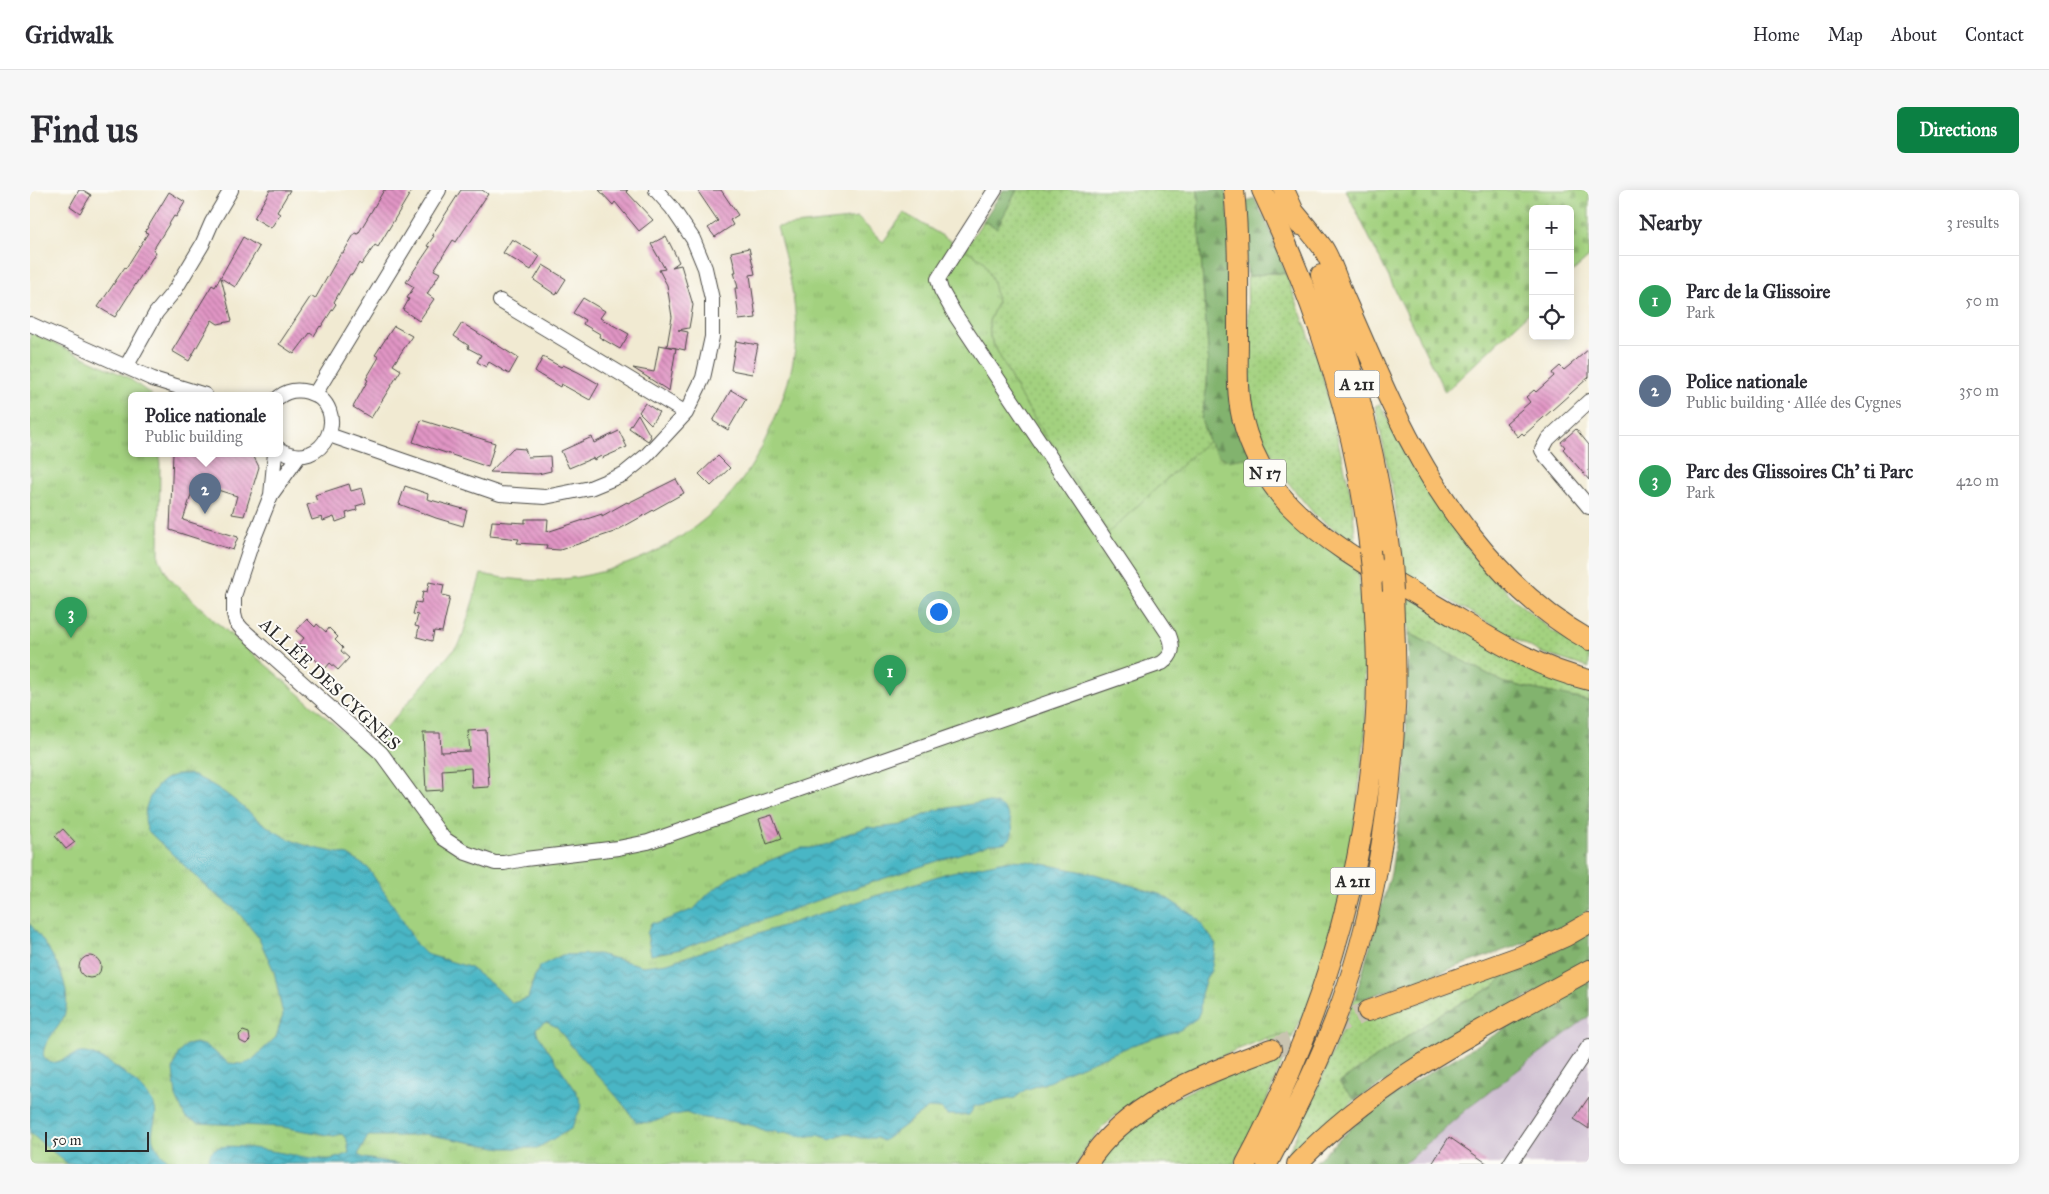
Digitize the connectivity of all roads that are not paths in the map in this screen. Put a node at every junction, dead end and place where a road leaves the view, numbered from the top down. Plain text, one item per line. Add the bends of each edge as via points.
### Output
1 (231, 190) edge
2 (439, 190) edge
3 (656, 190) edge
4 (995, 190) edge
5 (1234, 190) edge
6 (1262, 190) edge
7 (1284, 190) edge
8 (1294, 212) junction
9 (500, 301) dead end
10 (30, 324) edge
11 (126, 368) junction
12 (195, 392) edge
13 (283, 394) edge
14 (315, 394) junction
15 (1589, 401) edge
16 (686, 413) junction
17 (329, 435) junction
18 (283, 451) edge
19 (299, 456) junction
20 (275, 457) edge
21 (271, 495) junction
22 (1589, 507) edge
23 (1589, 640) edge
24 (1589, 680) edge
25 (1589, 923) edge
26 (1589, 970) edge
27 (1368, 1011) tunnel mouth
28 (1589, 1046) edge
29 (1271, 1049) tunnel mouth
30 (1087, 1164) edge
31 (1246, 1164) edge
32 (1267, 1164) edge
33 (1297, 1164) edge
34 (1510, 1164) edge

1 - 11 street via 202,245 156,314
2 - 14 street
3 - 16 street via 694,239 712,299 712,337 703,378
4 - 21 street, ALLÉE DES CYGNES via 938,279 938,284 950,307 1168,635 1172,653 1162,663 648,842 495,863 466,853 443,838 381,753 236,622 234,596
5 - 24 highway, N 17 via 1239,393 1248,436 1270,482 1313,528 1356,558 1514,651 1546,667
6 - 31 highway, A 211, bridge via 1295,261 1328,349 1359,471 1373,578 1375,728 1362,834 1348,904 1328,976 1271,1116
7 - 8 highway
8 - 23 highway via 1324,250 1392,405 1433,480 1464,524 1513,582 1551,616
8 - 32 highway, A 211, bridge via 1316,262 1351,362 1366,417 1382,497 1393,591 1395,707 1384,821 1373,889 1353,968 1335,1020
9 - 16 street
10 - 11 street
11 - 12 street
13 - 14 street via 300,390
14 - 17 street via 330,412
15 - 22 street via 1548,439 1542,450
16 - 17 street via 646,456 624,474 590,488 545,497 500,494
17 - 19 street via 317,450
18 - 19 street
19 - 21 street, ALLÉE DES CYGNES
20 - 21 street, ALLÉE DES CYGNES
25 - 27 highway via 1521,956
26 - 33 highway via 1398,1079 1345,1118
28 - 34 street
29 - 30 highway via 1195,1078 1168,1092 1117,1130

